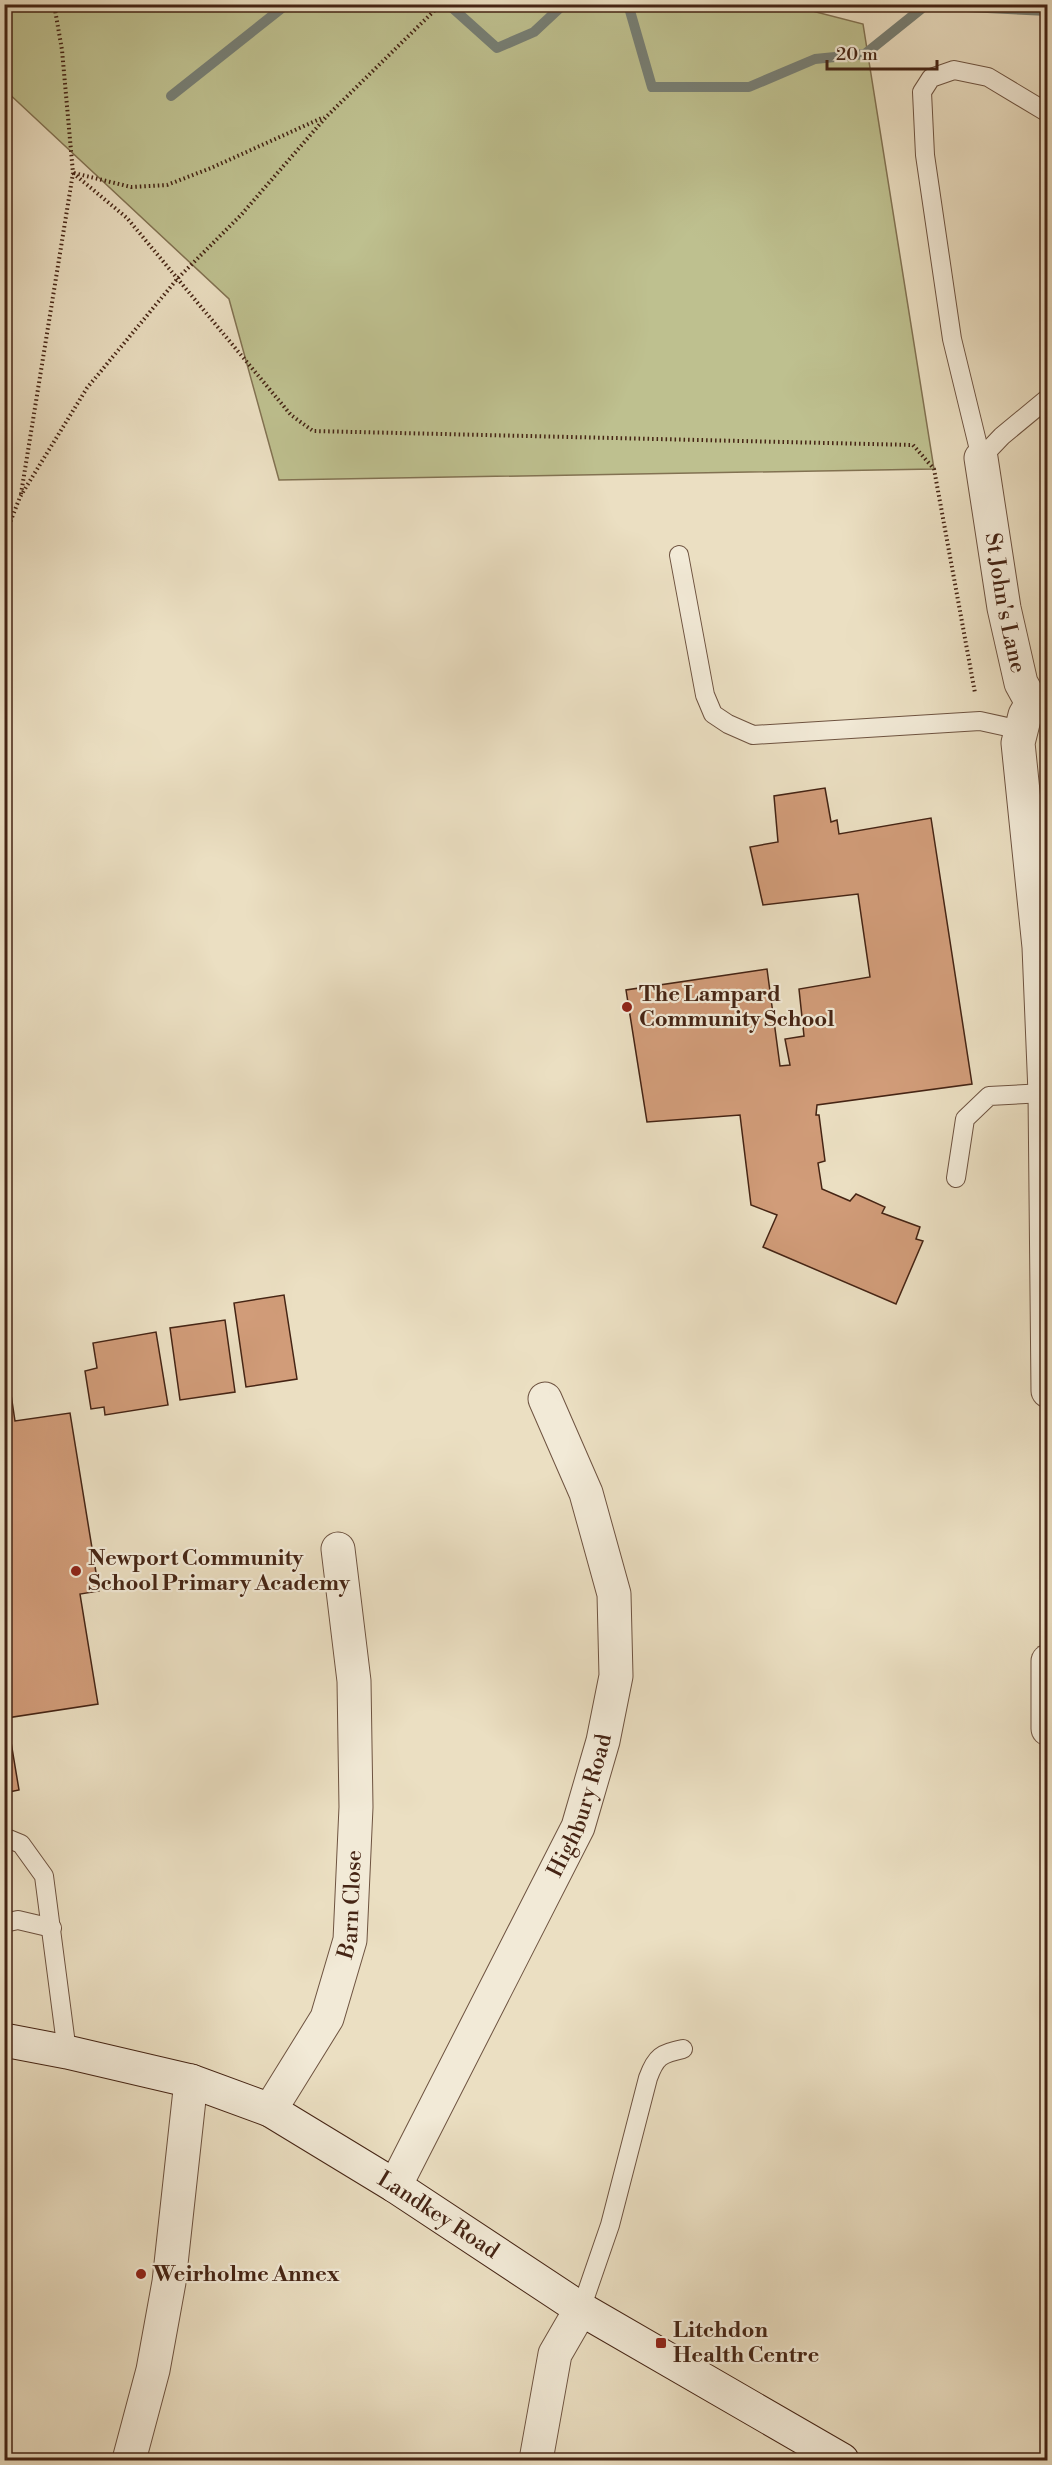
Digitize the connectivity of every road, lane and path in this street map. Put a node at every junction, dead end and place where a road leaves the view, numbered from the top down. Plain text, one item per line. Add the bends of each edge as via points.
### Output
1 (54, 4) edge
2 (441, 4) edge
3 (1047, 113) edge
4 (326, 117) junction
5 (73, 173) junction
6 (178, 278) junction
7 (1047, 398) edge
8 (981, 458) junction
9 (20, 497) junction
10 (4, 538) edge
11 (679, 555) dead end
12 (1031, 711) edge
13 (1045, 1093) junction
14 (956, 1178) dead end
15 (1047, 1391) edge
16 (545, 1399) dead end
17 (338, 1549) dead end
18 (1047, 1661) edge
19 (1047, 1729) edge
20 (4, 1837) edge
21 (4, 1923) edge
22 (52, 1928) junction
23 (4, 2040) edge
24 (682, 2049) dead end
25 (67, 2052) junction
26 (190, 2081) junction
27 (270, 2110) junction
28 (395, 2186) junction
29 (580, 2308) junction
30 (129, 2460) edge
31 (536, 2460) edge
32 (842, 2460) edge

1 - 5 path
2 - 4 path
3 - 8 lane via 988,77 954,70 932,78 922,92 925,155 952,339
4 - 5 path via 166,185 132,187
4 - 6 path via 241,215
5 - 6 path via 127,218
5 - 9 path
6 - 9 path via 87,388
6 - 12 path via 291,415 313,431 913,445 934,469 974,692
7 - 8 lane
8 - 12 street, St John's Lane via 1004,608
9 - 10 path
11 - 12 lane via 705,695 713,714 728,724 753,735 980,721
12 - 13 street, St John's Lane via 1018,743 1039,947
13 - 14 lane via 989,1096 965,1119
13 - 15 street, St John's Lane
16 - 28 street, Highbury Road via 586,1493 614,1594 616,1676 603,1741 578,1827
17 - 27 street, Barn Close via 354,1681 356,1807 350,1940 327,2018
18 - 19 street
20 - 22 lane via 21,1844 44,1876
21 - 22 lane via 18,1920
22 - 25 lane
23 - 25 street, Landkey Road
24 - 29 lane via 654,2061 610,2225
25 - 26 street, Landkey Road
26 - 27 street, Landkey Road
26 - 30 street via 169,2282 153,2370
27 - 28 street, Landkey Road
28 - 29 street, Landkey Road
29 - 31 street via 555,2354
29 - 32 street, Landkey Road

